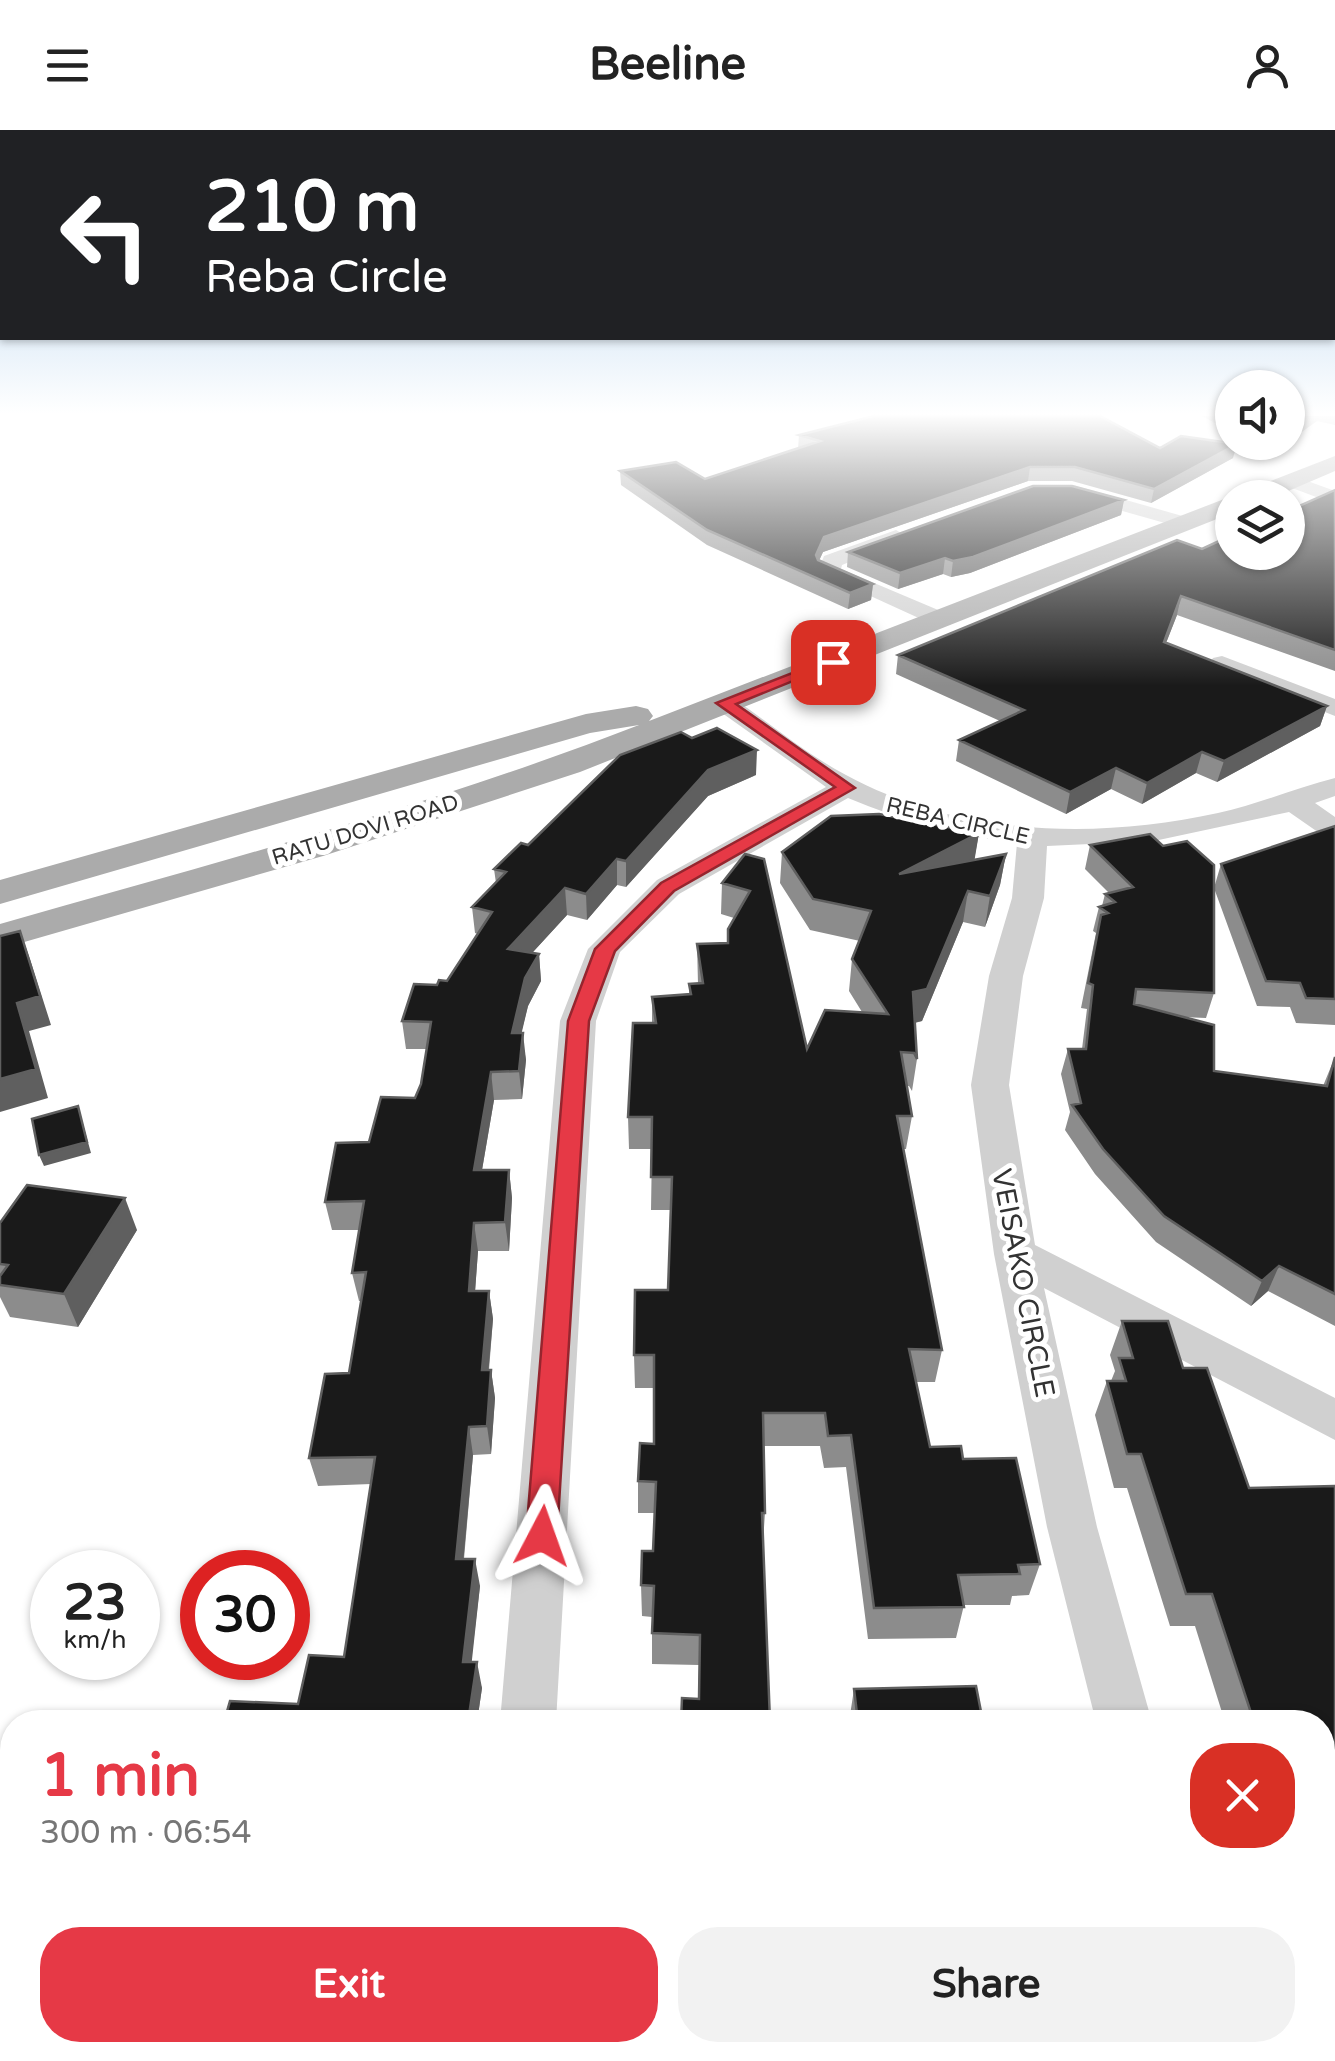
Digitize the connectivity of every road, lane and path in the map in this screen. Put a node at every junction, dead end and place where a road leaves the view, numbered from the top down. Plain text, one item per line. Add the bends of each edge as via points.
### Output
1 (1130, 506) edge
2 (1215, 511) edge
3 (1186, 523) junction
4 (920, 529) edge
5 (942, 620) junction
6 (1222, 663) edge
7 (724, 703) junction
8 (1335, 708) edge
9 (1335, 787) edge
10 (846, 788) junction
11 (1294, 802) junction
12 (1335, 831) edge
13 (1032, 840) junction
14 (0, 892) edge
15 (0, 937) edge
16 (1015, 1254) junction
17 (1335, 1420) edge
18 (529, 1710) edge
19 (1121, 1710) edge

1 - 3 street
2 - 3 main road, RATU DOVI ROAD
3 - 5 main road, RATU DOVI ROAD
4 - 5 street via 844,554 829,572
5 - 7 main road, RATU DOVI ROAD
6 - 8 street
7 - 10 street, REBA CIRCLE
7 - 14 main road, RATU DOVI ROAD via 586,724
7 - 15 main road, RATU DOVI ROAD via 568,766
9 - 11 street, REBA CIRCLE
10 - 13 street, REBA CIRCLE via 900,811
10 - 18 street via 668,887 605,949 578,1021
11 - 12 street
11 - 13 street, REBA CIRCLE via 1217,824
13 - 16 street, VEISAKO CIRCLE via 1028,898 1006,976 990,1084
16 - 17 street
16 - 19 street, VEISAKO CIRCLE via 1072,1527

